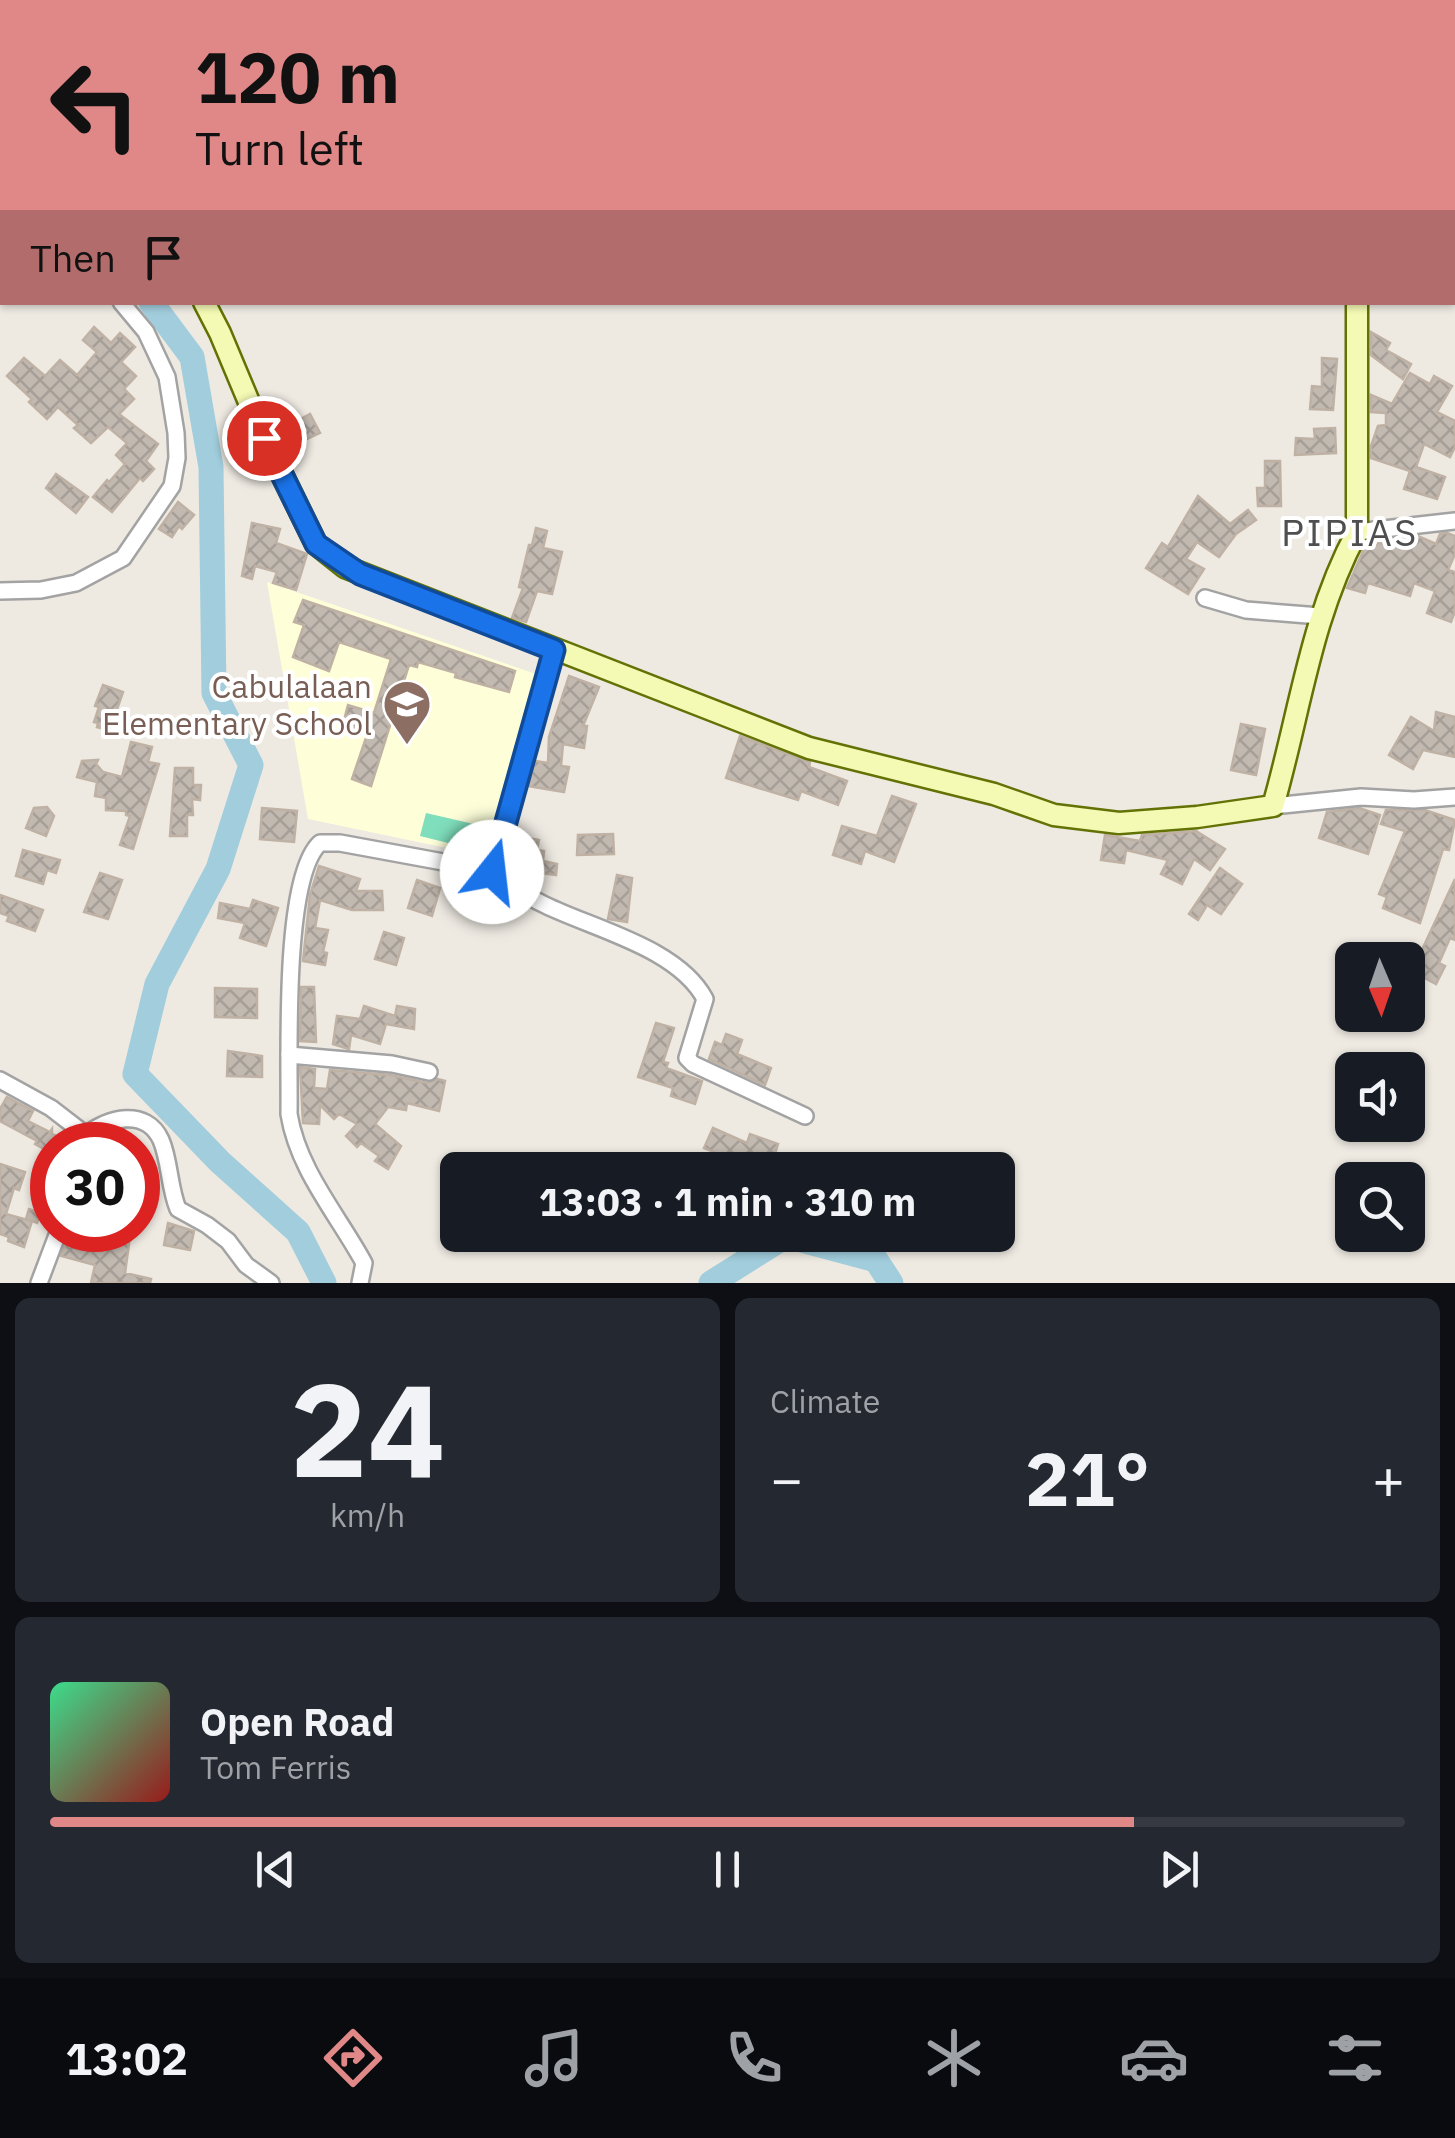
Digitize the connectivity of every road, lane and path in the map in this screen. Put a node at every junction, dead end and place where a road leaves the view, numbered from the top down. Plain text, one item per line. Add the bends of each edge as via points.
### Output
1 (123, 305) edge
2 (206, 305) edge
3 (1357, 305) edge
4 (1455, 521) edge
5 (1356, 532) junction
6 (0, 591) edge
7 (1205, 598) dead end
8 (1318, 622) junction
9 (554, 650) junction
10 (1455, 797) edge
11 (1273, 806) junction
12 (492, 872) junction
13 (289, 1056) junction
14 (429, 1072) dead end
15 (0, 1080) edge
16 (804, 1116) dead end
17 (65, 1122) edge
18 (106, 1122) edge
19 (135, 1122) edge
20 (160, 1142) edge
21 (51, 1252) edge
22 (39, 1283) edge
23 (271, 1283) edge
24 (360, 1283) edge

1 - 6 street via 146,332 167,378 176,433 172,486 123,558 76,583
2 - 9 street via 316,544 360,574
3 - 5 street
4 - 5 street
5 - 8 street
7 - 8 street
8 - 11 street
9 - 11 street via 809,748 1054,815 1119,823
9 - 12 street
10 - 11 street
12 - 13 street via 320,843 308,858 295,919
12 - 16 street via 545,905 675,966 704,999 687,1058
13 - 14 street
13 - 24 street via 295,1143 364,1263
15 - 17 street
18 - 19 street
20 - 23 street via 178,1210 228,1241
21 - 22 street

